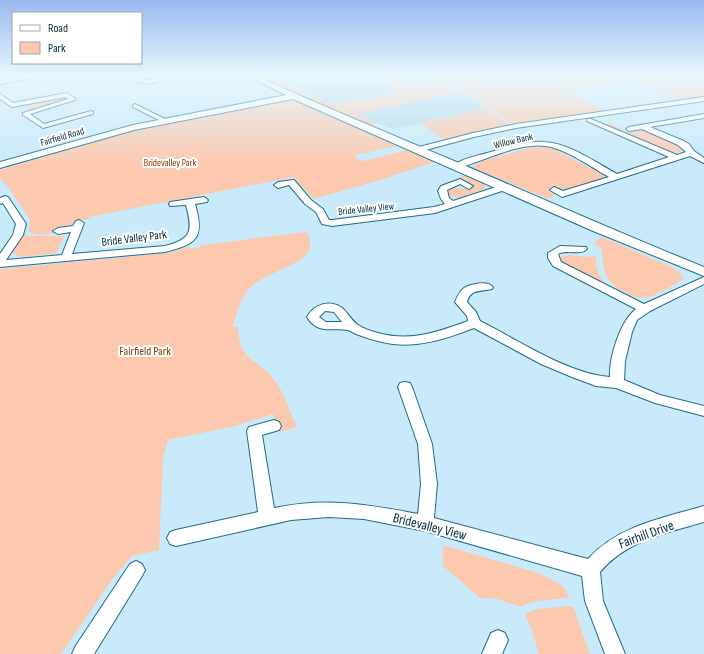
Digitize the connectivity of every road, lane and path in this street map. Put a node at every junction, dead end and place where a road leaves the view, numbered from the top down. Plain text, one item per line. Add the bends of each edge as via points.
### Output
1 (12, 105) edge
2 (55, 105) edge
3 (251, 105) edge
4 (312, 105) edge
5 (666, 105) edge
6 (135, 106) dead end
7 (91, 113) dead end
8 (25, 114) junction
9 (702, 118) edge
10 (589, 120) dead end
11 (165, 121) junction
12 (642, 127) junction
13 (629, 129) dead end
14 (418, 150) junction
15 (691, 152) junction
16 (675, 157) junction
17 (704, 161) edge
18 (2, 163) edge
19 (457, 166) junction
20 (616, 177) junction
21 (278, 185) dead end
22 (469, 186) dead end
23 (505, 187) junction
24 (554, 190) dead end
25 (204, 200) dead end
26 (0, 201) edge
27 (190, 202) junction
28 (173, 204) dead end
29 (452, 205) junction
30 (58, 230) dead end
31 (582, 249) dead end
32 (66, 258) junction
33 (0, 263) edge
34 (702, 272) edge
35 (488, 287) dead end
36 (644, 309) junction
37 (475, 323) junction
38 (352, 326) dead end
39 (618, 384) junction
40 (406, 387) dead end
41 (704, 411) edge
42 (274, 426) dead end
43 (704, 514) edge
44 (267, 517) junction
45 (425, 523) junction
46 (176, 538) dead end
47 (591, 569) junction
48 (136, 570) dead end
49 (82, 654) edge
50 (615, 654) edge

1 - 8 street
2 - 8 street
3 - 11 street, Fairfield Road
4 - 14 street
5 - 14 street via 516,126
6 - 11 street
7 - 8 street via 43,126
9 - 12 street
10 - 16 street
11 - 18 street, Fairfield Road
12 - 13 street
12 - 15 street via 681,143
14 - 19 street
15 - 16 street
15 - 17 street
16 - 20 street
19 - 20 street, Willow Bank via 530,145 542,144 556,147
19 - 23 street
20 - 24 street via 562,194
21 - 29 street, Bride Valley View via 292,182 327,222 414,213
22 - 29 street via 460,181 444,188 442,192
23 - 29 street, Bride Valley View
23 - 34 street
25 - 27 street
26 - 33 street, Bride Valley Park via 5,199 21,224 18,235
27 - 28 street
27 - 32 street, Bride Valley Park via 194,216 193,234 190,240 180,245
30 - 32 street via 78,226
31 - 36 street via 560,249 553,253 553,258 557,264
32 - 33 street, Bride Valley Park
34 - 36 street via 693,287
35 - 37 street via 474,287 463,294 461,302
36 - 39 street via 627,327 615,370
37 - 38 street via 428,339 406,342 379,338
37 - 39 street via 596,382
39 - 41 street via 650,398
40 - 45 street via 425,444 430,484
42 - 44 street via 254,431
43 - 47 street, Fairhill Drive via 626,539 599,557
44 - 45 street, Bridevalley View via 340,509
44 - 46 street, Bridevalley View
45 - 47 street, Bridevalley View
47 - 50 street via 594,601
48 - 49 street

